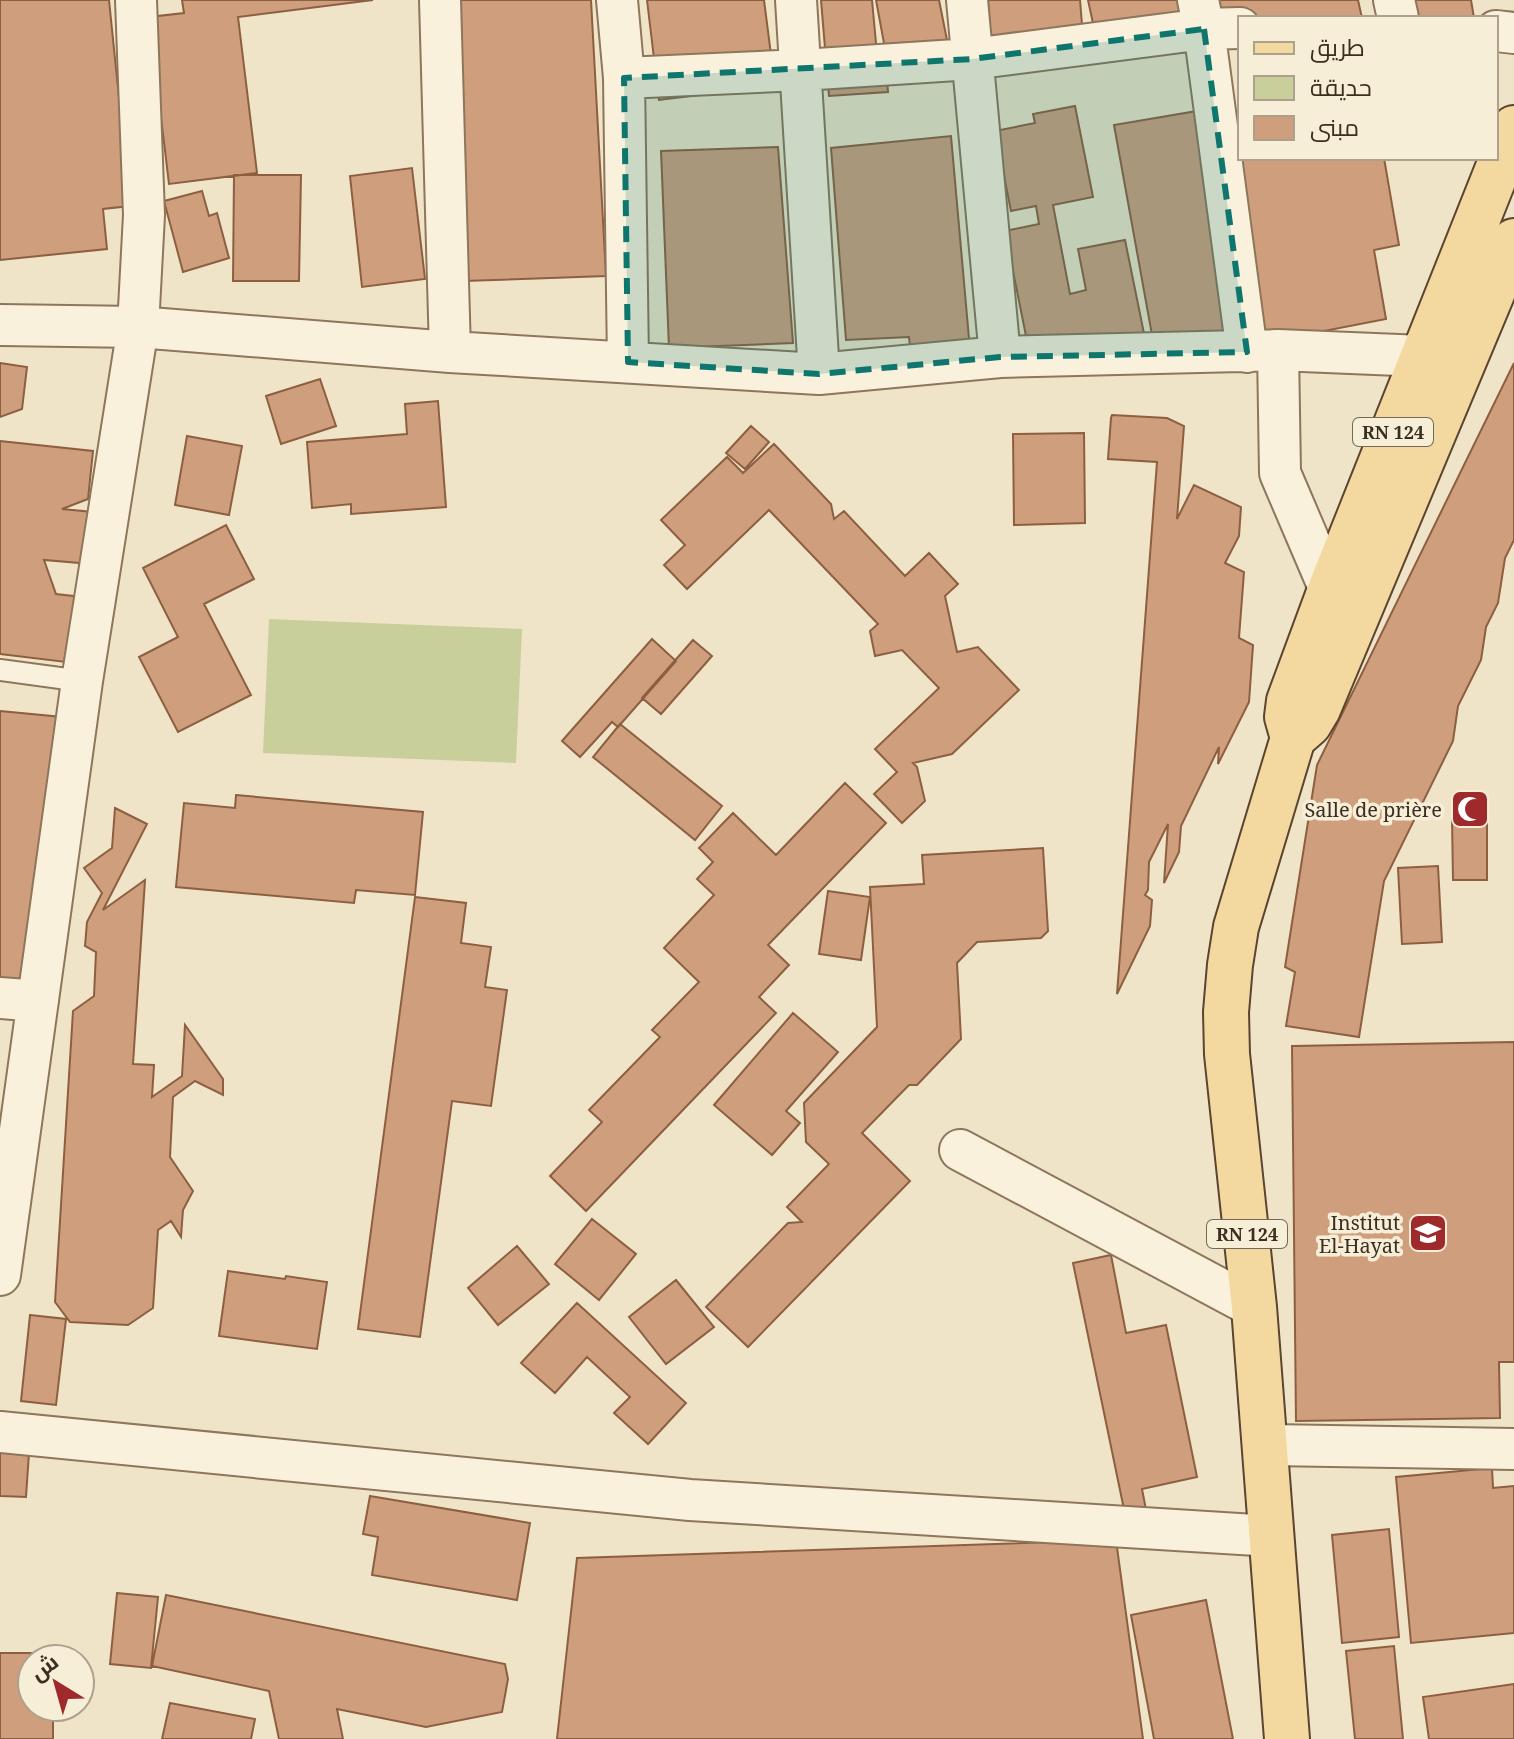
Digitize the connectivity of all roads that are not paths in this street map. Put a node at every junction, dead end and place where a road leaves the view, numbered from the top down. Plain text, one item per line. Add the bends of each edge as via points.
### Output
1 (136, 0) edge
2 (440, 0) edge
3 (617, 0) edge
4 (796, 0) edge
5 (967, 0) edge
6 (1214, 19) edge
7 (972, 59) junction
8 (802, 70) junction
9 (624, 78) junction
10 (1514, 128) edge
11 (1514, 241) edge
12 (0, 325) edge
13 (138, 327) junction
14 (1262, 351) junction
15 (450, 352) junction
16 (1423, 356) junction
17 (1000, 357) junction
18 (628, 362) junction
19 (819, 374) junction
20 (1330, 590) junction
21 (0, 670) edge
22 (82, 681) junction
23 (1293, 738) junction
24 (19, 1000) edge
25 (960, 1150) dead end
26 (0, 1275) edge
27 (1254, 1307) junction
28 (0, 1432) edge
29 (1265, 1445) junction
30 (1514, 1449) edge
31 (1273, 1536) junction
32 (1287, 1739) edge

1 - 13 street via 144,215
2 - 15 street
3 - 9 street
4 - 8 street
5 - 7 street
6 - 7 street
6 - 14 street
7 - 8 street
7 - 17 street
8 - 9 street
8 - 19 street
9 - 18 street
10 - 16 main road, RN 124
11 - 23 main road, RN 124 via 1318,709
12 - 13 street
13 - 15 street
13 - 22 street
14 - 16 street
14 - 17 street
14 - 20 street via 1280,473
15 - 18 street
16 - 20 main road, RN 124
17 - 19 street
18 - 19 street
20 - 23 main road, RN 124 via 1289,701
21 - 22 lane
22 - 24 street
23 - 27 main road, RN 124 via 1236,927 1226,1012
24 - 26 street
25 - 27 street
27 - 29 main road, RN 124
28 - 31 street via 690,1500
29 - 30 street
29 - 31 main road, RN 124
31 - 32 main road, RN 124

